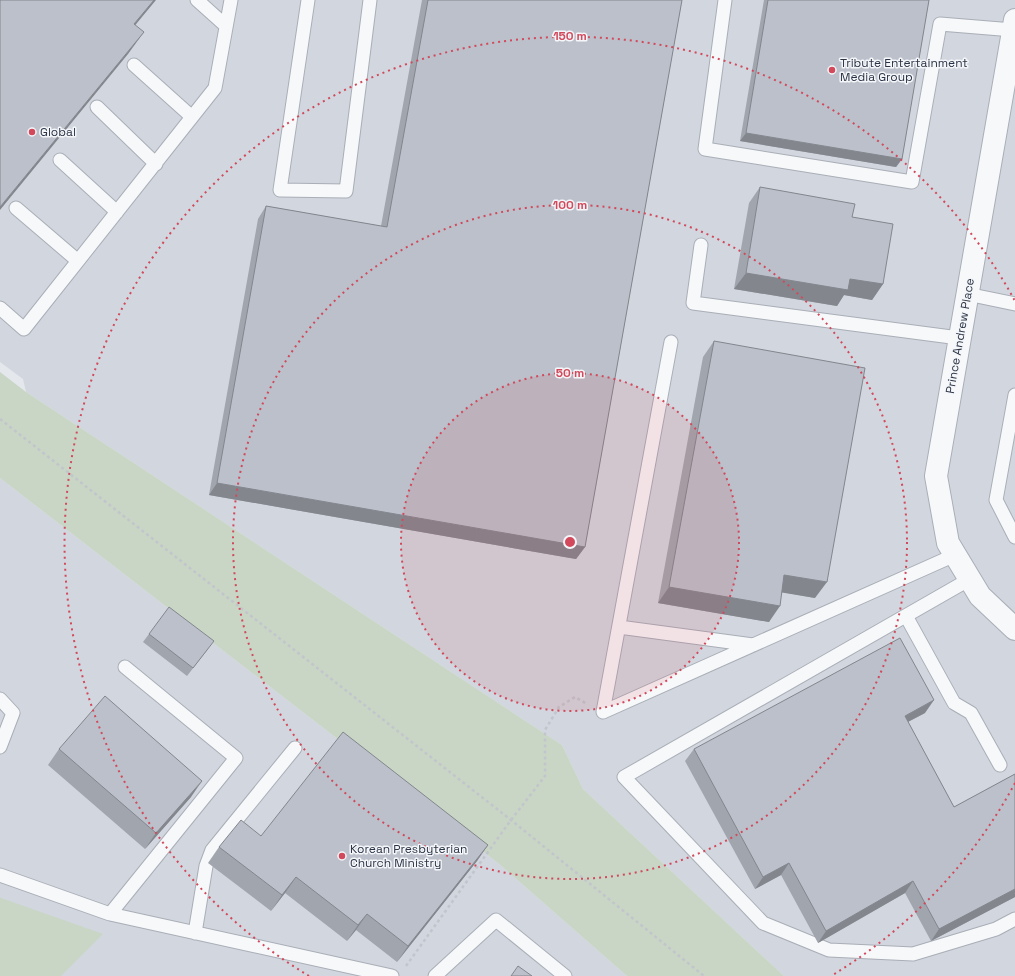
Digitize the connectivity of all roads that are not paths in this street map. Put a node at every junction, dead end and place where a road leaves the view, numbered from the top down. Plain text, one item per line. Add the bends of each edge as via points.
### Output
1 (197, 0) edge
2 (231, 0) edge
3 (308, 0) edge
4 (370, 0) edge
5 (725, 0) edge
6 (1014, 25) edge
7 (226, 26) junction
8 (134, 65) edge
9 (1010, 72) edge
10 (97, 107) edge
11 (192, 117) junction
12 (60, 160) edge
13 (156, 164) junction
14 (16, 208) edge
15 (117, 212) junction
16 (701, 245) dead end
17 (78, 261) junction
18 (967, 294) junction
19 (1015, 304) edge
20 (0, 308) edge
21 (960, 338) junction
22 (671, 342) dead end
23 (1015, 395) edge
24 (1015, 537) edge
25 (955, 555) junction
26 (970, 580) junction
27 (906, 616) junction
28 (619, 627) junction
29 (1015, 629) edge
30 (753, 645) junction
31 (125, 667) dead end
32 (0, 699) edge
33 (0, 747) edge
34 (295, 748) dead end
35 (1000, 765) dead end
36 (0, 875) edge
37 (110, 914) junction
38 (1015, 919) edge
39 (195, 933) junction
40 (392, 976) edge
41 (434, 976) edge
42 (565, 976) edge

1 - 7 lane
2 - 7 lane
3 - 4 lane via 280,190 346,191
5 - 6 lane via 705,149 912,182 940,24
6 - 9 street, Prince Andrew Place
7 - 11 lane via 215,88
8 - 11 lane
9 - 18 street, Prince Andrew Place
10 - 13 lane
11 - 13 lane
12 - 15 lane
13 - 15 lane
14 - 17 lane
15 - 17 lane
16 - 21 lane via 693,303
17 - 20 lane via 24,329
18 - 19 lane
18 - 21 street, Prince Andrew Place
21 - 25 street, Prince Andrew Place via 936,476 948,543
22 - 28 lane
23 - 24 lane via 996,500
25 - 26 street, Prince Andrew Place
25 - 30 lane
26 - 27 lane
26 - 29 street, Prince Andrew Place via 980,596
27 - 35 lane via 954,703 971,714
27 - 38 lane via 624,777 763,923 829,950 913,954 996,930
28 - 30 lane
28 - 30 lane via 603,712
31 - 37 lane via 236,758
32 - 33 lane via 13,713
34 - 39 lane via 212,850 206,866
36 - 37 lane
37 - 39 lane
39 - 40 lane
41 - 42 lane via 496,920

